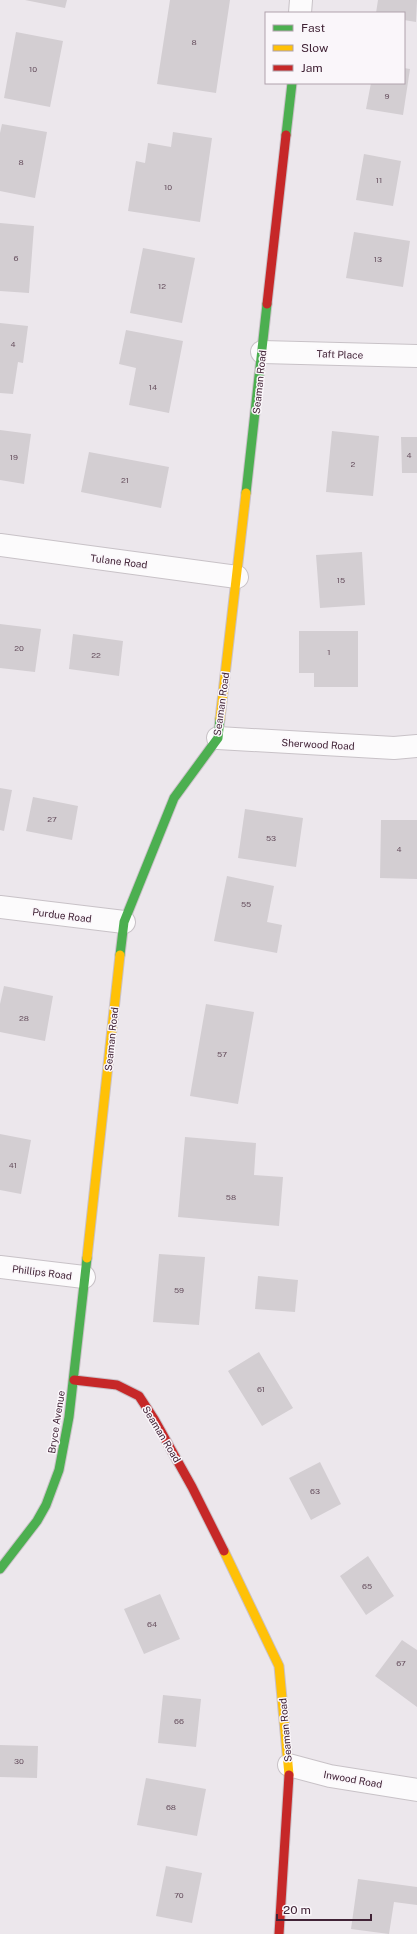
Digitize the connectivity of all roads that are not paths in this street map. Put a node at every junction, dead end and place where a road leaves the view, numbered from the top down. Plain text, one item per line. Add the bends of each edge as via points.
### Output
1 (301, 0) edge
2 (300, 12) edge
3 (292, 84) edge
4 (262, 352) junction
5 (417, 356) edge
6 (0, 545) edge
7 (237, 577) junction
8 (218, 738) junction
9 (417, 746) edge
10 (0, 907) edge
11 (124, 922) junction
12 (0, 1268) edge
13 (84, 1277) junction
14 (74, 1380) junction
15 (0, 1569) edge
16 (289, 1765) junction
17 (417, 1790) edge
18 (279, 1934) edge

1 - 2 street
3 - 4 street, Seaman Road
4 - 5 street, Taft Place
4 - 7 street, Seaman Road
6 - 7 street, Tulane Road
7 - 8 street, Seaman Road
8 - 9 street, Sherwood Road via 394,748
8 - 11 street, Seaman Road via 174,798
10 - 11 street, Purdue Road
11 - 13 street, Seaman Road
12 - 13 street, Phillips Road
13 - 14 street, Seaman Road
14 - 15 street, Bryce Avenue via 65,1449 52,1491 37,1521
14 - 16 street, Seaman Road via 117,1385 139,1396 192,1487 279,1666
16 - 17 street, Inwood Road via 330,1776
16 - 18 street, Seaman Road via 290,1782

